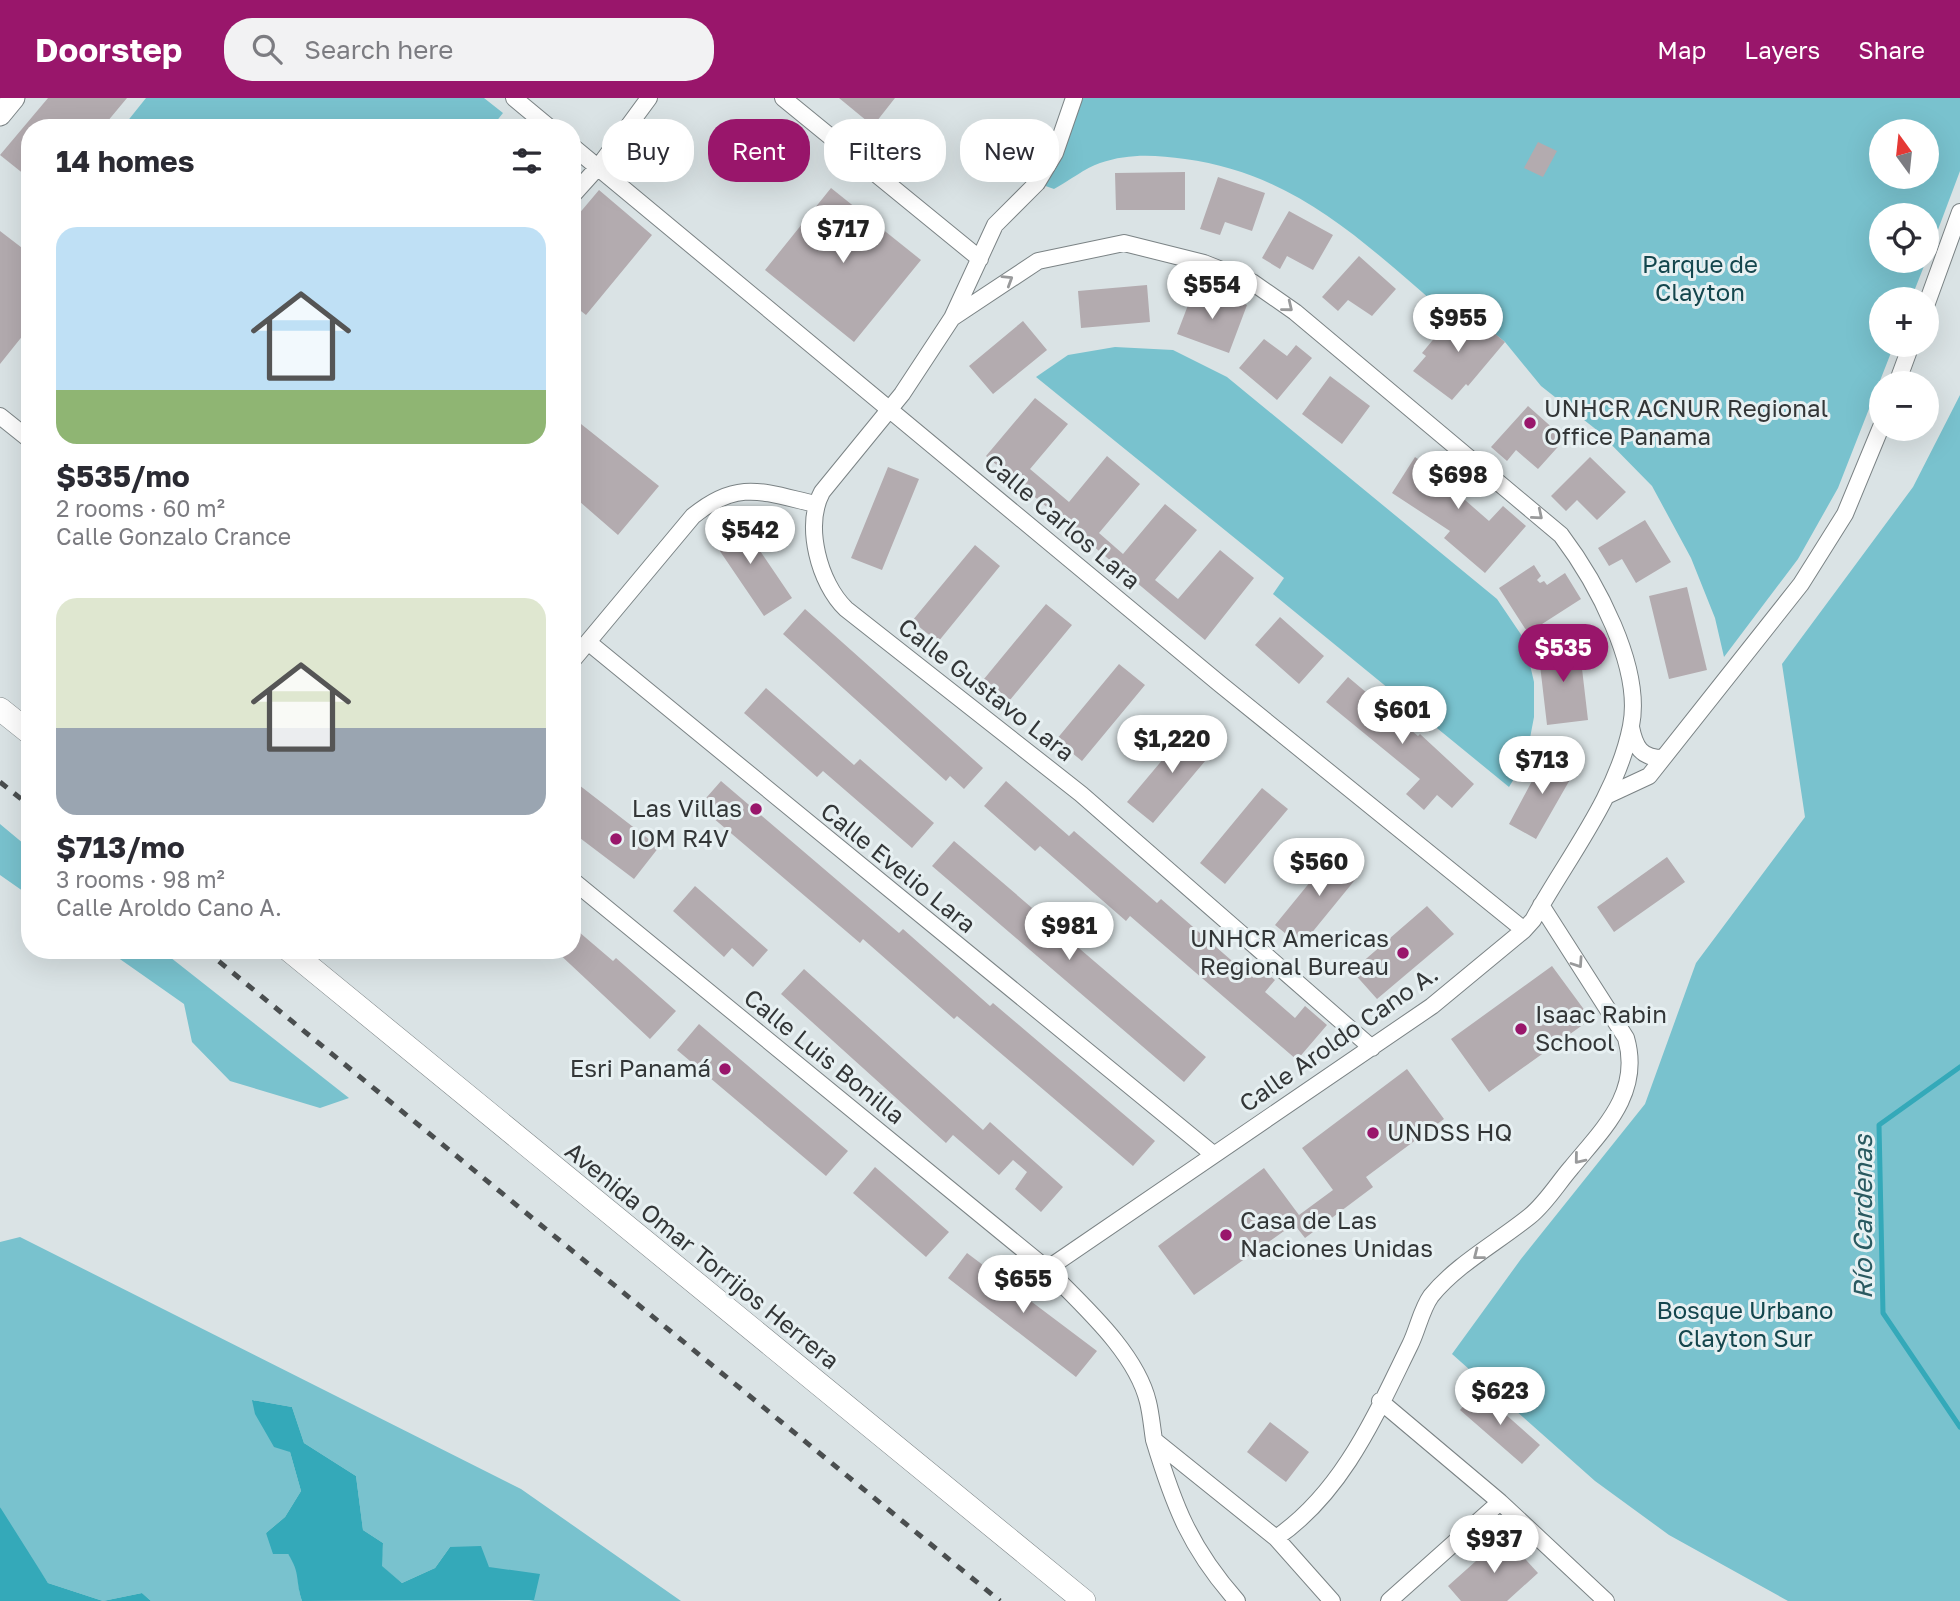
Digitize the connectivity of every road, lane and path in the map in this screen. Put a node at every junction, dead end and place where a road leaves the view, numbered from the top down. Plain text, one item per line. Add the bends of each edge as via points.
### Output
1 (14, 98) edge
2 (514, 98) edge
3 (649, 98) edge
4 (783, 98) edge
5 (1074, 98) edge
6 (0, 115) edge
7 (539, 119) edge
8 (581, 153) edge
9 (599, 166) junction
10 (581, 186) edge
11 (1960, 212) edge
12 (980, 259) junction
13 (1933, 287) edge
14 (952, 317) junction
15 (890, 408) junction
16 (0, 416) edge
17 (21, 433) edge
18 (1875, 441) edge
19 (815, 504) junction
20 (588, 642) junction
21 (581, 650) edge
22 (0, 709) edge
23 (21, 726) edge
24 (1631, 727) junction
25 (1663, 758) junction
26 (1606, 796) junction
27 (581, 887) edge
28 (1541, 905) junction
29 (1524, 930) junction
30 (300, 959) edge
31 (1372, 1048) junction
32 (1213, 1154) junction
33 (1047, 1269) junction
34 (1380, 1401) junction
35 (1154, 1440) junction
36 (1500, 1502) junction
37 (1276, 1538) junction
38 (1084, 1601) edge
39 (1237, 1601) edge
40 (1332, 1601) edge
41 (1389, 1601) edge
42 (1606, 1601) edge

1 - 6 street
2 - 7 street
3 - 9 street
4 - 12 street
5 - 12 street via 1055,153 1037,183 995,225
8 - 9 street, Calle Carlos Lara
9 - 10 street
9 - 15 street, Calle Carlos Lara
11 - 13 street
12 - 14 street
14 - 15 street
14 -> 24 street via 1038,261 1124,243 1204,263 1252,282 1296,312 1561,535 1586,568 1621,647 1629,680
15 - 19 street
15 - 29 street, Calle Carlos Lara
16 - 17 street
18 - 25 street via 1845,514 1801,584
19 - 20 street via 755,490 727,493 711,501 693,516
19 - 31 street, Calle Gustavo Lara via 822,569 832,593 846,609 1081,794
20 - 21 street
20 - 32 street, Calle Evelio Lara
22 - 23 main road
24 - 25 street via 1634,744 1643,754
24 - 26 street, Calle Aroldo Cano A.
25 - 26 street via 1649,776
26 - 28 street, Calle Aroldo Cano A.
27 - 33 street, Calle Luis Bonilla
28 - 29 street, Calle Aroldo Cano A.
28 -> 34 street via 1621,1027 1629,1050 1628,1087 1619,1110 1533,1214 1430,1297
29 - 31 street, Calle Aroldo Cano A. via 1432,1006
30 - 38 main road, Avenida Omar Torrijos Herrera
31 - 32 street, Calle Aroldo Cano A.
32 - 33 street, Calle Aroldo Cano A.
33 - 35 street, Calle Luis Bonilla via 1122,1350 1148,1399
34 - 36 street
34 - 37 street via 1350,1460 1328,1491 1303,1519
35 - 37 street
35 - 39 street, Calle Luis Bonilla via 1175,1509 1214,1575
36 - 41 street
36 - 42 street
37 - 40 street

